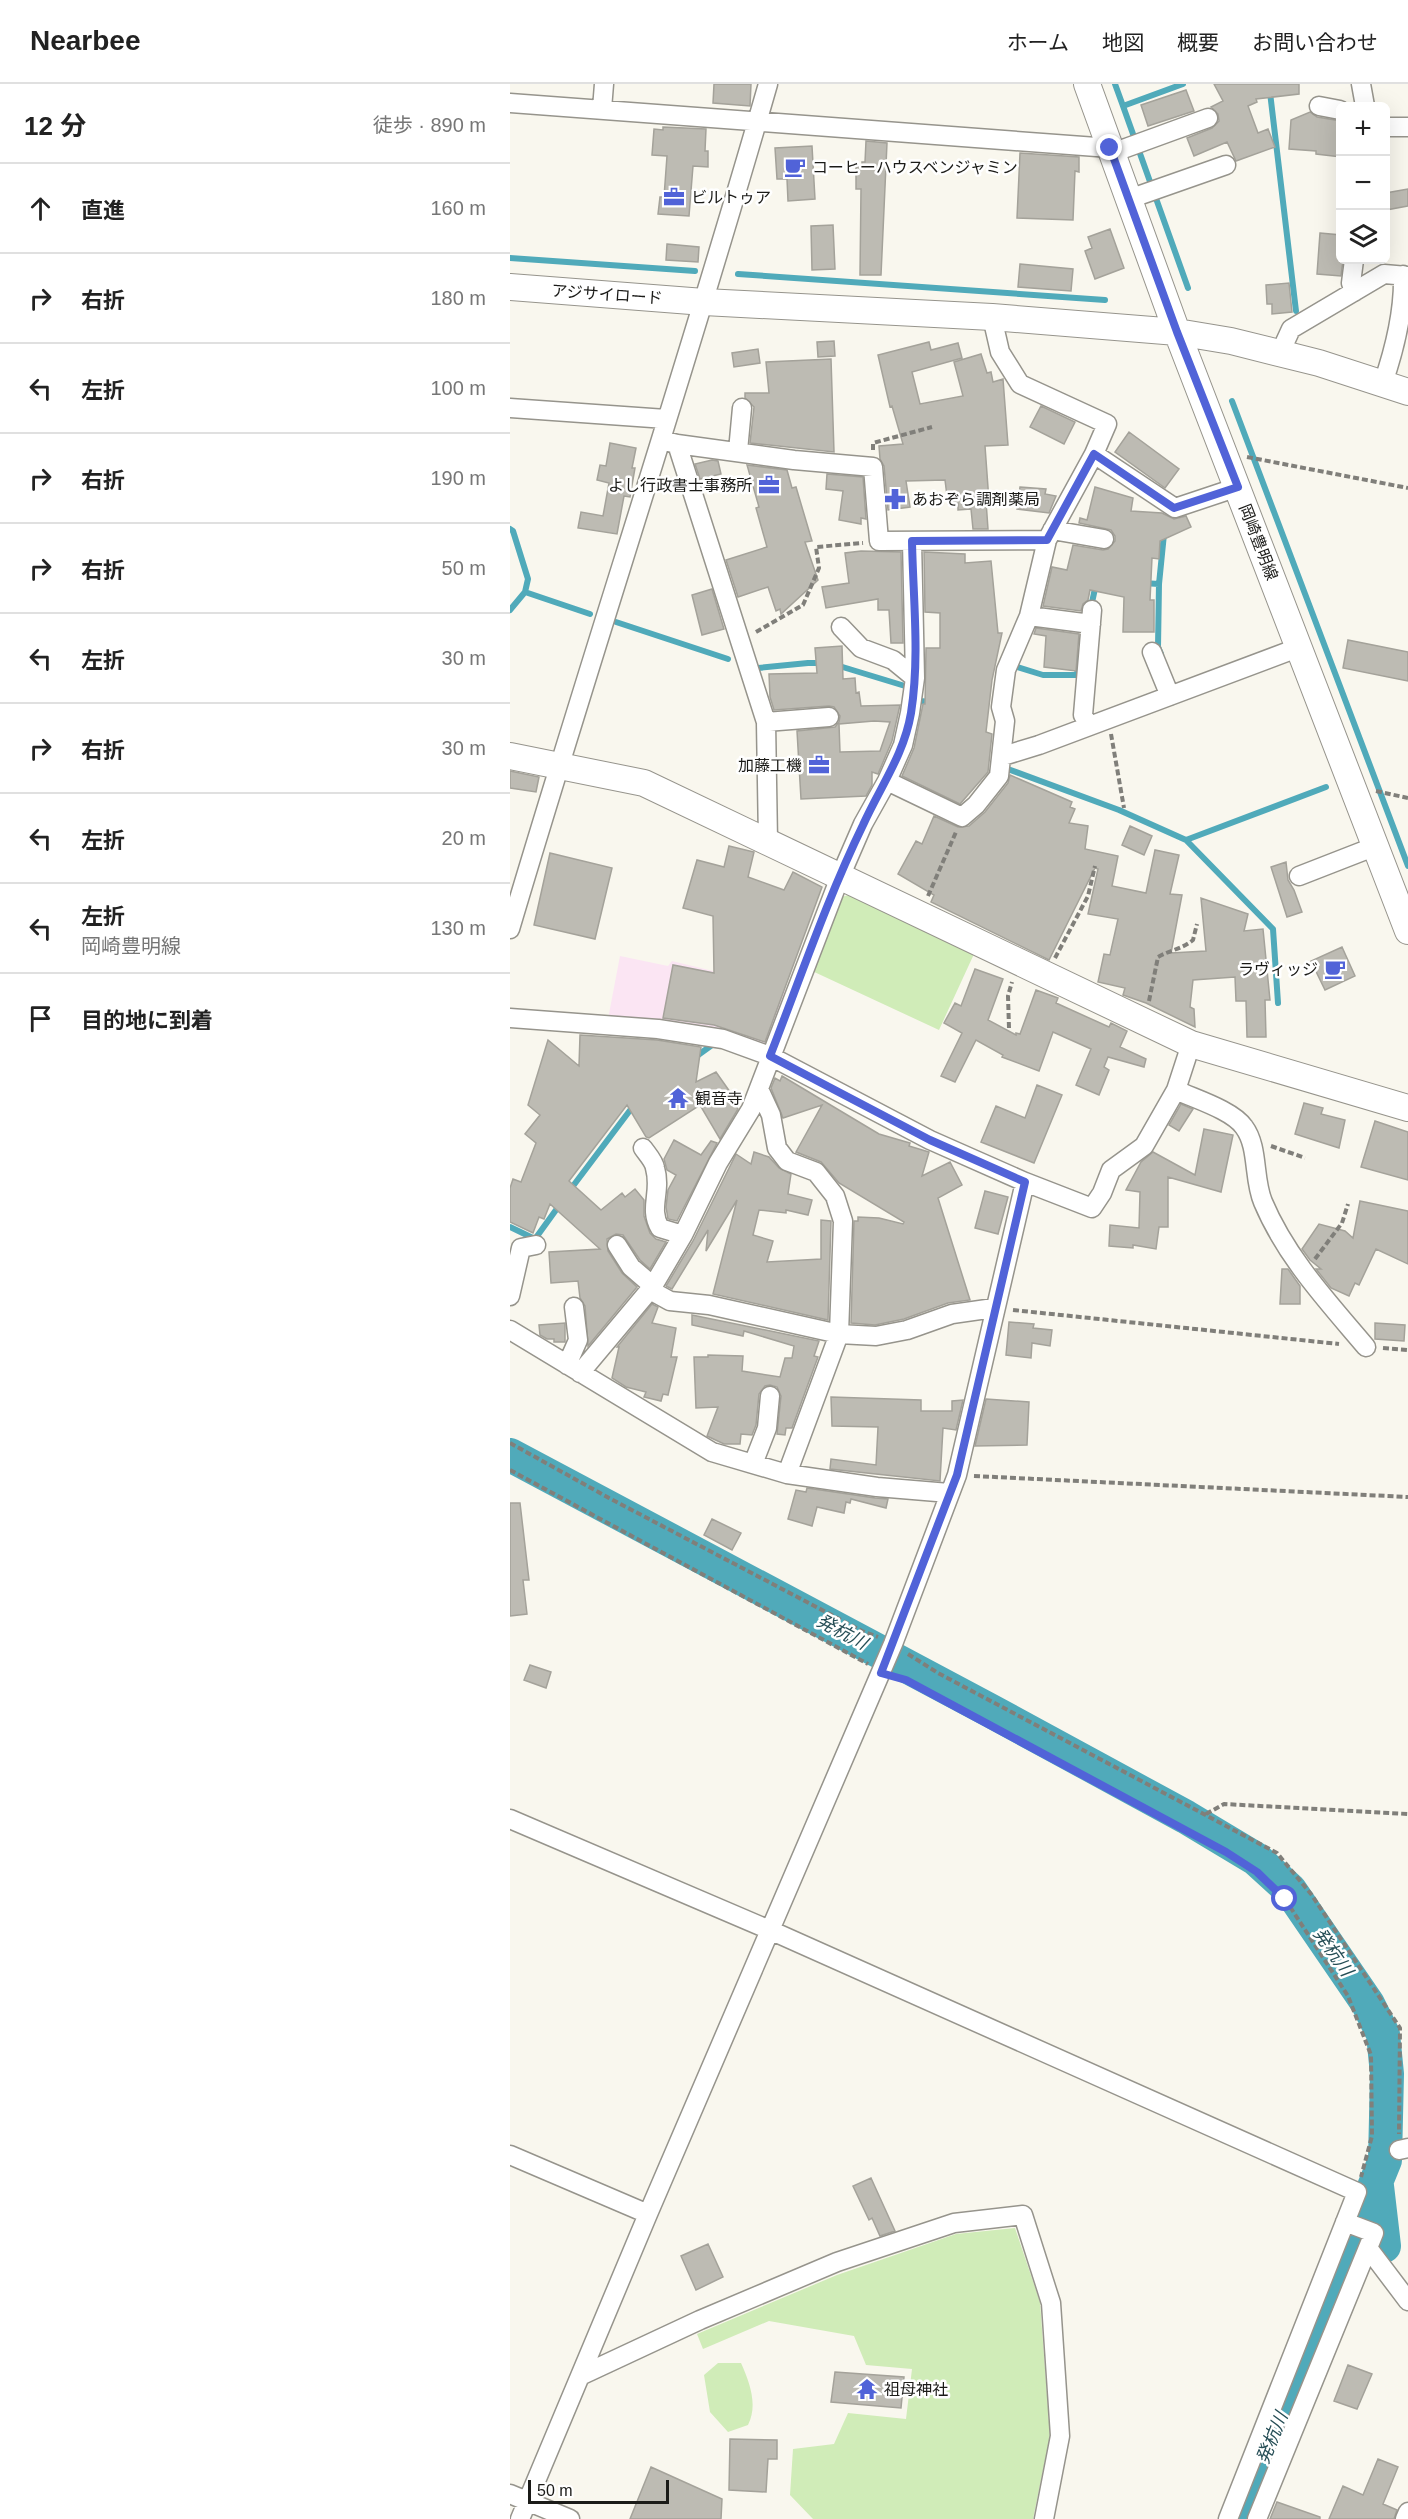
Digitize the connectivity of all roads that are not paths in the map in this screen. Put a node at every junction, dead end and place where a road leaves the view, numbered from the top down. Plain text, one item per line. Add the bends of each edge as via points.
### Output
1 (604, 84) edge
2 (768, 84) edge
3 (1087, 84) edge
4 (1361, 84) edge
5 (1364, 102) edge
6 (510, 103) edge
7 (1319, 106) dead end
8 (602, 109) junction
9 (1336, 109) edge
10 (1208, 118) dead end
11 (757, 123) junction
12 (1390, 127) edge
13 (1408, 127) edge
14 (1111, 151) junction
15 (1226, 165) dead end
16 (1128, 199) junction
17 (1353, 264) edge
18 (1405, 275) edge
19 (510, 287) edge
20 (1354, 292) junction
21 (704, 302) junction
22 (992, 317) junction
23 (1177, 332) junction
24 (1280, 353) junction
25 (1383, 383) junction
26 (1408, 392) edge
27 (510, 408) edge
28 (742, 408) dead end
29 (666, 419) junction
30 (669, 442) junction
31 (738, 452) junction
32 (1094, 454) junction
33 (1238, 487) junction
34 (1050, 535) junction
35 (1104, 539) dead end
36 (912, 541) junction
37 (1029, 616) junction
38 (841, 627) dead end
39 (1299, 647) junction
40 (1152, 652) dead end
41 (915, 679) junction
42 (1170, 696) junction
43 (829, 717) dead end
44 (766, 722) junction
45 (1089, 726) junction
46 (510, 756) edge
47 (1003, 756) junction
48 (558, 765) junction
49 (887, 781) junction
50 (768, 841) junction
51 (1376, 846) junction
52 (1299, 876) dead end
53 (840, 877) junction
54 (510, 929) edge
55 (1408, 931) edge
56 (510, 1018) edge
57 (1191, 1044) junction
58 (770, 1056) junction
59 (759, 1089) junction
60 (1176, 1090) junction
61 (1408, 1108) edge
62 (643, 1148) dead end
63 (1025, 1182) junction
64 (683, 1235) junction
65 (536, 1245) dead end
66 (617, 1245) dead end
67 (652, 1288) junction
68 (510, 1296) edge
69 (574, 1307) dead end
70 (994, 1308) junction
71 (510, 1330) edge
72 (839, 1334) junction
73 (1366, 1347) road end
74 (573, 1369) junction
75 (770, 1396) dead end
76 (753, 1464) junction
77 (787, 1474) junction
78 (949, 1493) junction
79 (510, 1819) edge
80 (771, 1930) junction
81 (510, 2155) edge
82 (648, 2214) junction
83 (1345, 2222) junction
84 (1371, 2240) junction
85 (1408, 2301) edge
86 (580, 2376) junction
87 (510, 2494) edge
88 (528, 2501) junction
89 (1408, 2512) edge
90 (520, 2519) edge
91 (570, 2519) edge
92 (1044, 2519) edge
93 (1227, 2519) edge
94 (1257, 2519) edge
95 (1405, 2519) edge

1 - 8 street
2 - 11 street
3 - 14 street, 岡崎豊明線
4 - 5 street
6 - 8 street
7 - 9 street
8 - 11 street
10 - 14 street
11 - 14 street
11 - 21 street
12 - 13 street
14 - 16 street, 岡崎豊明線
15 - 16 street
16 - 23 street, 岡崎豊明線
17 - 20 street
18 - 20 street via 1384,274
18 - 25 street via 1394,351
19 - 21 street, アジサイロード
20 - 24 street via 1291,329
21 - 22 street, アジサイロード
21 - 29 street
22 - 23 street, アジサイロード
22 - 32 street via 1000,352 1020,384 1107,424
23 - 24 street, アジサイロード
23 - 33 street, 岡崎豊明線
24 - 25 street, アジサイロード
25 - 26 street, アジサイロード
27 - 29 street
28 - 31 street
29 - 30 street
30 - 31 street
30 - 44 street
30 - 48 street
31 - 36 street via 873,468 879,541
32 - 33 street via 1174,508
32 - 34 street
33 - 39 street, 岡崎豊明線
34 - 35 street
34 - 36 street
34 - 37 street
36 - 41 street
37 - 45 street via 1091,617 1083,715
37 - 47 street via 1006,670 1000,707 1005,721
38 - 41 street via 861,648 893,660
39 - 42 street
39 - 51 street, 岡崎豊明線
40 - 42 street
41 - 49 street via 903,745
42 - 45 street
43 - 44 street
44 - 50 street
45 - 47 street
46 - 48 street
47 - 49 street via 999,776 962,817
48 - 50 street via 644,783
48 - 54 street
49 - 53 street
50 - 53 street
51 - 52 street
51 - 55 street, 岡崎豊明線
53 - 57 street
53 - 58 street
56 - 58 street via 658,1029 723,1039
57 - 60 street
57 - 61 street
58 - 59 street
58 - 63 street via 930,1140
59 - 64 street
59 - 72 street via 771,1115 777,1148 787,1161 816,1172 835,1196 843,1221
60 - 63 street via 1144,1146 1111,1170 1092,1208
60 - 73 street via 1232,1115 1244,1126 1251,1139 1262,1200 1303,1271
62 - 64 street via 655,1166 658,1187 653,1217 660,1228
63 - 70 street
64 - 67 street
65 - 68 street via 521,1248
66 - 67 street via 631,1267
67 - 72 street via 670,1301 709,1305
67 - 74 street
69 - 74 street via 578,1340
70 - 72 street via 952,1314 876,1336
70 - 78 street via 957,1475
71 - 74 street
72 - 77 street
74 - 76 street via 712,1452
75 - 76 street via 767,1428
76 - 77 street
77 - 78 street
78 - 80 street via 893,1644
79 - 80 street
80 - 82 street
80 - 83 street via 1357,2192
81 - 82 street
82 - 86 street
83 - 84 street
83 - 93 street
84 - 85 street
84 - 94 street
86 - 88 street
86 - 92 street via 837,2262 954,2223 1023,2215 1052,2302 1060,2436
87 - 88 street
88 - 90 street
88 - 91 street
89 - 95 street

